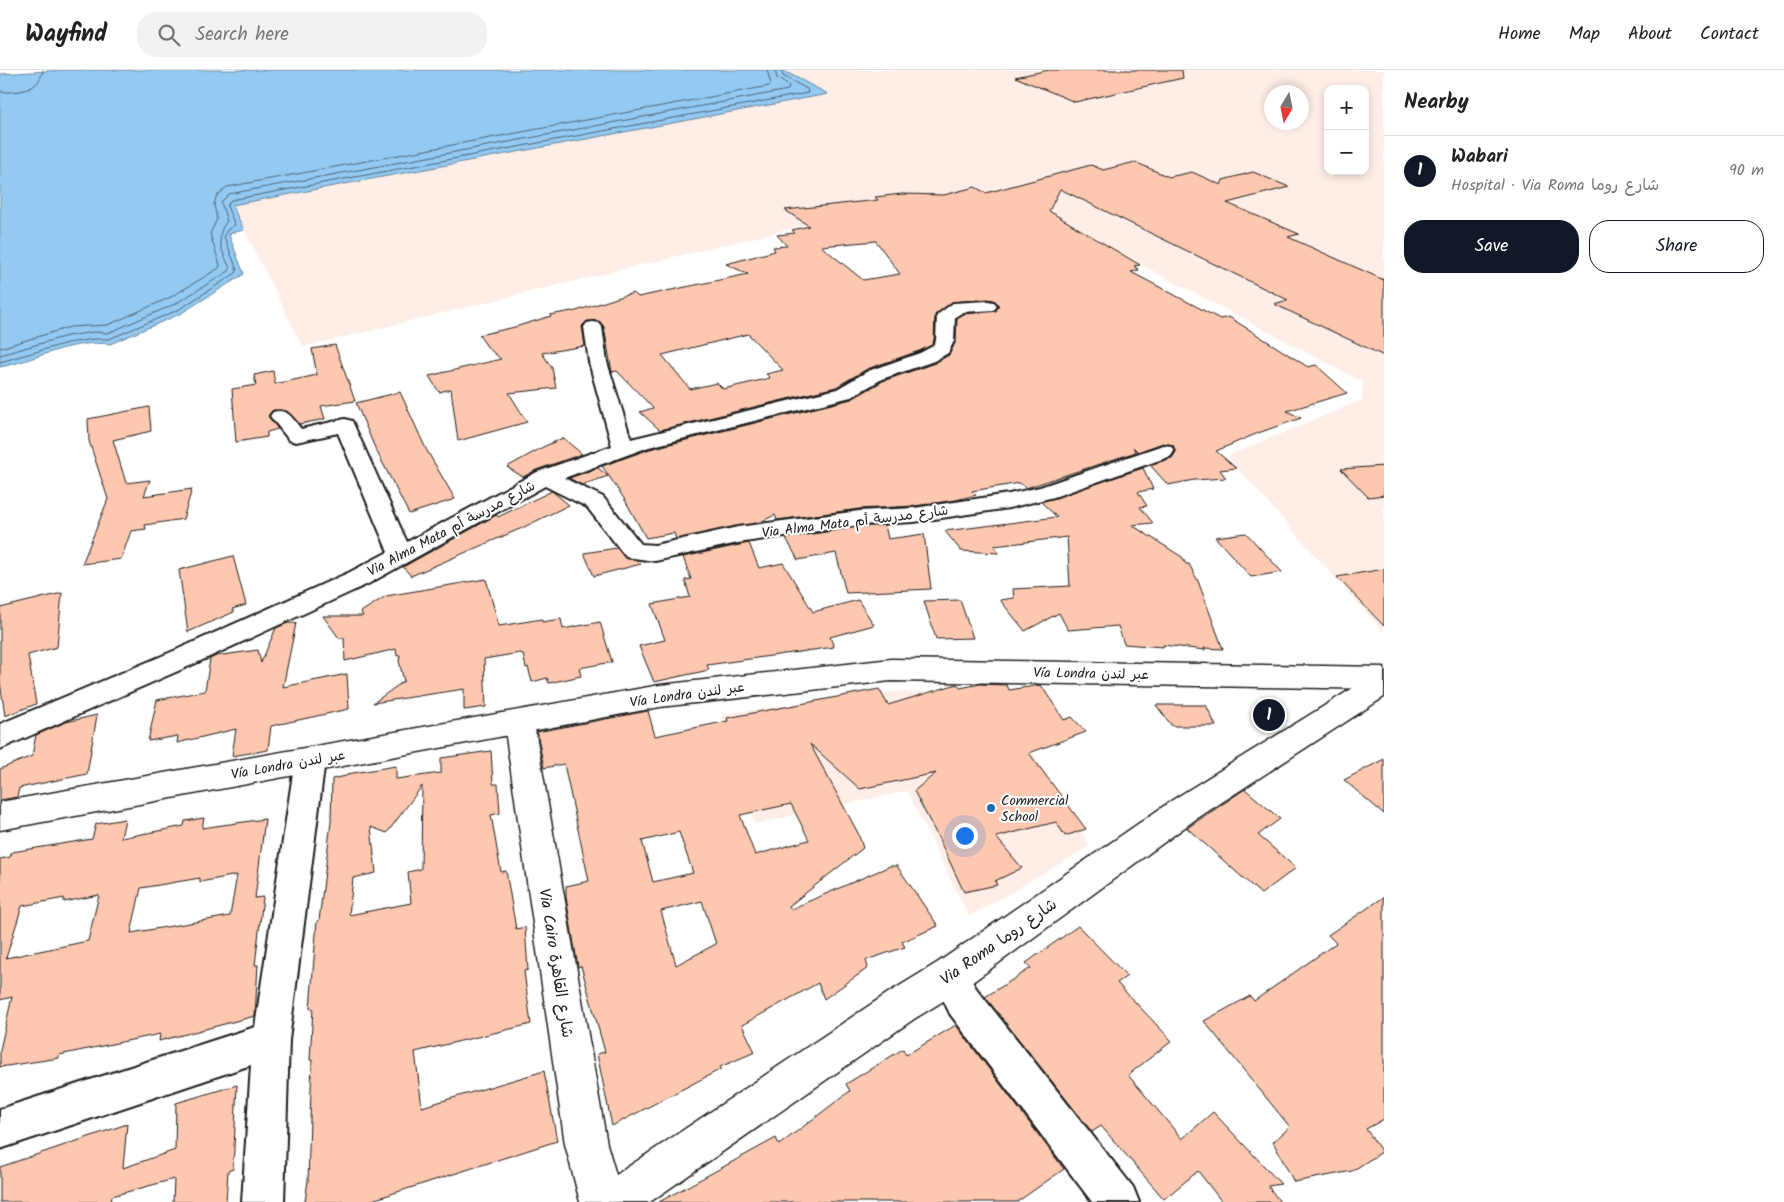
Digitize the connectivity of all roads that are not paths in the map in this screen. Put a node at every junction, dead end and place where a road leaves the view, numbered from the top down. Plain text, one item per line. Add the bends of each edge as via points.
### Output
1 (988, 306) dead end
2 (593, 327) dead end
3 (280, 416) dead end
4 (623, 447) junction
5 (1163, 451) dead end
6 (545, 477) junction
7 (401, 555) junction
8 (1384, 678) edge
9 (1384, 683) edge
10 (519, 723) junction
11 (0, 737) edge
12 (310, 760) junction
13 (0, 816) edge
14 (950, 976) junction
15 (270, 1040) junction
16 (0, 1129) edge
17 (263, 1202) edge
18 (602, 1202) edge
19 (614, 1202) edge
20 (1118, 1202) edge

1 - 4 street via 959,308 946,315 945,341 941,349 875,375 844,393
2 - 4 street via 598,362
3 - 7 street via 296,436 345,424
4 - 6 street
5 - 6 street, Via Alma Mata شارع مدرسة أم via 1046,492 1009,501 738,535 655,553 634,551 595,502
6 - 7 street, Via Alma Mata شارع مدرسة أم
7 - 11 street, Via Alma Mata شارع مدرسة أم via 359,578 185,657
8 - 10 main road, Vía Londra عبر لندن via 891,670 660,696
9 - 14 main road, Via Roma شارع روما via 1185,809
10 - 12 main road, Vía Londra عبر لندن
10 - 18 main road, Via Cairo شارع القاهرة via 586,1144
12 - 13 main road, Vía Londra عبر لندن
12 - 15 street
14 - 19 main road, Via Roma شارع روما
14 - 20 street via 963,1001
15 - 16 street
15 - 17 street

